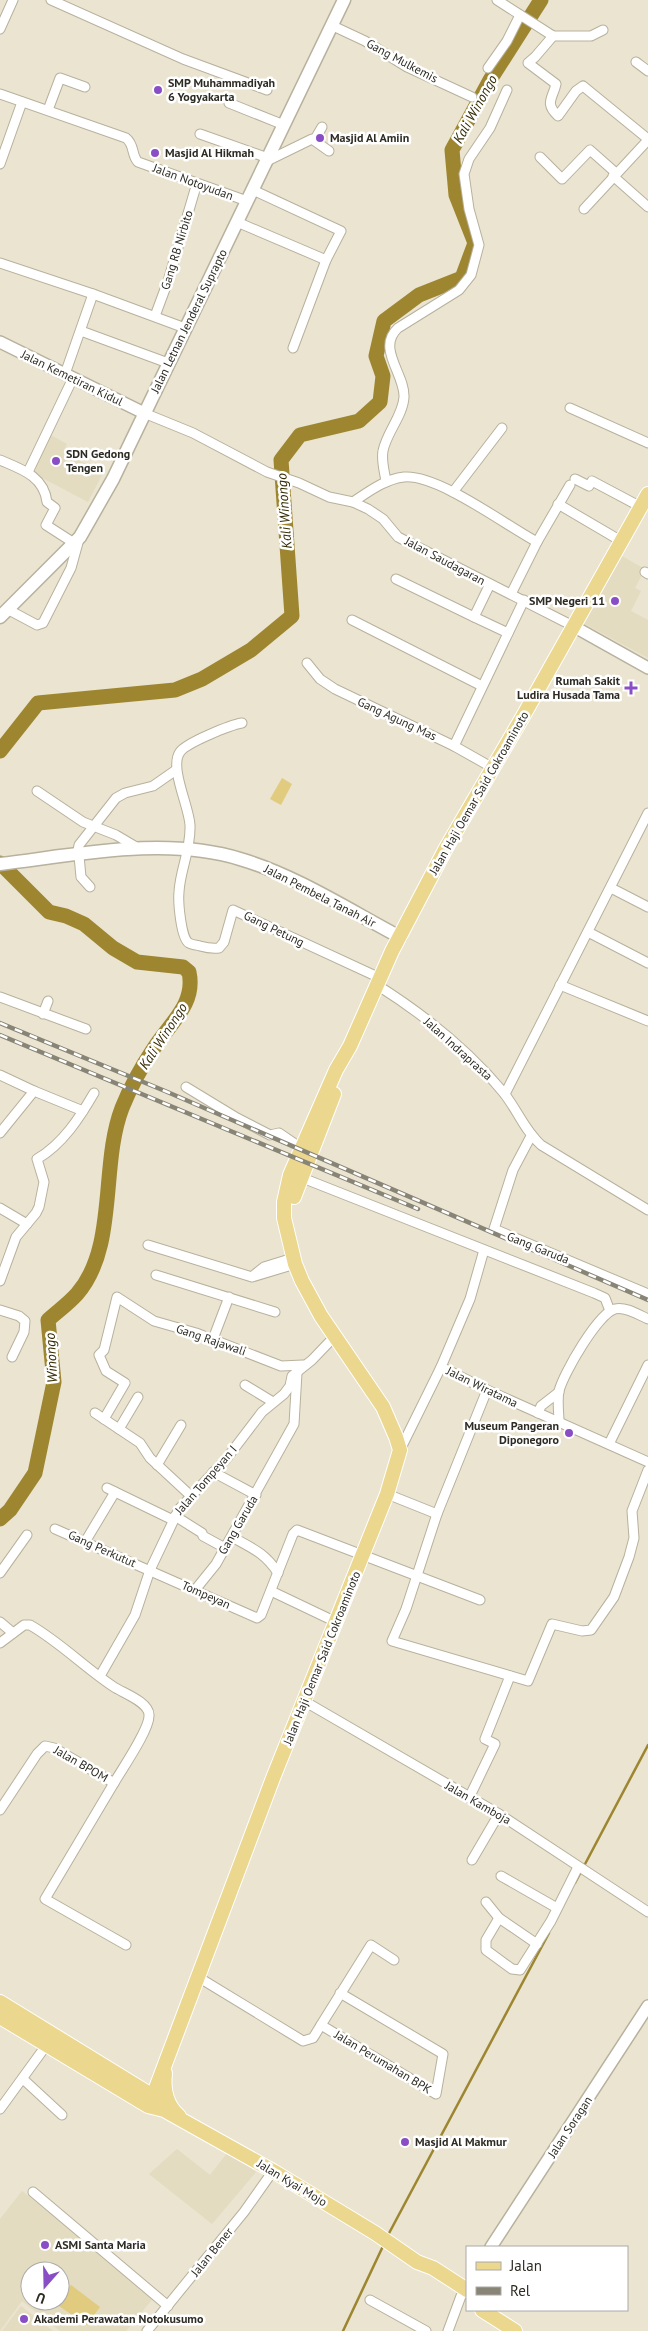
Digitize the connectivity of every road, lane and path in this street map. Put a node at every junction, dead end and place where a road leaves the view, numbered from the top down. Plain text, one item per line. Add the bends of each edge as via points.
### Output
1 (13, 0) edge
2 (51, 0) edge
3 (344, 0) edge
4 (497, 0) edge
5 (522, 16) junction
6 (333, 26) junction
7 (0, 30) edge
8 (603, 30) dead end
9 (550, 34) junction
10 (636, 62) dead end
11 (488, 68) dead end
12 (648, 71) edge
13 (85, 87) dead end
14 (267, 90) dead end
15 (507, 90) dead end
16 (0, 94) edge
17 (472, 97) dead end
18 (22, 102) junction
19 (229, 103) dead end
20 (48, 110) junction
21 (284, 125) junction
22 (322, 127) dead end
23 (200, 134) dead end
24 (315, 139) junction
25 (648, 140) edge
26 (329, 152) dead end
27 (540, 157) dead end
28 (268, 159) junction
29 (0, 164) edge
30 (615, 175) junction
31 (197, 183) junction
32 (250, 195) junction
33 (648, 207) edge
34 (584, 209) dead end
35 (237, 222) junction
36 (326, 260) junction
37 (0, 264) edge
38 (92, 294) junction
39 (155, 316) junction
40 (185, 328) junction
41 (81, 331) junction
42 (0, 342) edge
43 (292, 348) dead end
44 (168, 363) junction
45 (69, 376) junction
46 (570, 408) dead end
47 (144, 413) junction
48 (502, 428) dead end
49 (648, 443) edge
50 (0, 460) edge
51 (28, 472) junction
52 (386, 482) junction
53 (453, 492) junction
54 (648, 494) edge
55 (352, 502) junction
56 (558, 504) junction
57 (641, 507) junction
58 (77, 540) junction
59 (620, 541) junction
60 (537, 542) junction
61 (396, 579) dead end
62 (490, 584) junction
63 (511, 594) junction
64 (524, 600) junction
65 (2, 614) edge
66 (474, 617) junction
67 (352, 620) dead end
68 (572, 626) junction
69 (508, 633) junction
70 (307, 663) dead end
71 (648, 668) edge
72 (482, 686) junction
73 (242, 723) dead end
74 (454, 746) junction
75 (493, 768) junction
76 (176, 770) junction
77 (37, 791) dead end
78 (648, 813) edge
79 (95, 826) junction
80 (138, 848) junction
81 (189, 850) junction
82 (74, 856) junction
83 (0, 864) edge
84 (90, 887) dead end
85 (611, 888) junction
86 (648, 907) edge
87 (588, 932) junction
88 (400, 937) junction
89 (648, 963) edge
90 (379, 982) junction
91 (560, 986) junction
92 (0, 997) edge
93 (48, 1001) dead end
94 (43, 1014) junction
95 (648, 1020) edge
96 (86, 1029) dead end
97 (350, 1046) junction
98 (0, 1075) edge
99 (186, 1087) dead end
100 (34, 1091) junction
101 (94, 1092) dead end
102 (505, 1094) junction
103 (83, 1111) junction
104 (0, 1133) edge
105 (531, 1136) junction
106 (301, 1148) junction
107 (300, 1178) junction
108 (0, 1208) edge
109 (648, 1210) edge
110 (27, 1224) junction
111 (288, 1232) junction
112 (148, 1245) dead end
113 (484, 1250) junction
114 (294, 1261) junction
115 (156, 1275) dead end
116 (0, 1281) edge
117 (648, 1294) edge
118 (229, 1297) junction
119 (648, 1308) edge
120 (0, 1310) edge
121 (610, 1311) junction
122 (275, 1312) dead end
123 (645, 1318) edge
124 (335, 1336) junction
125 (213, 1339) junction
126 (12, 1357) dead end
127 (306, 1365) junction
128 (648, 1365) edge
129 (441, 1367) junction
130 (297, 1371) junction
131 (245, 1385) dead end
132 (487, 1390) junction
133 (559, 1392) junction
134 (138, 1397) dead end
135 (273, 1402) junction
136 (95, 1412) dead end
137 (538, 1413) junction
138 (104, 1419) junction
139 (559, 1422) junction
140 (181, 1425) dead end
141 (119, 1429) junction
142 (609, 1444) junction
143 (400, 1450) junction
144 (648, 1462) edge
145 (157, 1465) junction
146 (648, 1470) edge
147 (213, 1472) junction
148 (387, 1494) junction
149 (256, 1495) junction
150 (192, 1496) junction
151 (437, 1514) junction
152 (174, 1518) junction
153 (55, 1529) dead end
154 (27, 1535) dead end
155 (232, 1537) junction
156 (85, 1542) junction
157 (225, 1548) junction
158 (363, 1557) junction
159 (150, 1570) junction
160 (0, 1573) edge
161 (278, 1573) junction
162 (416, 1574) junction
163 (195, 1590) junction
164 (271, 1590) junction
165 (480, 1600) dead end
166 (0, 1622) edge
167 (336, 1622) junction
168 (13, 1633) junction
169 (0, 1643) edge
170 (100, 1676) junction
171 (510, 1676) junction
172 (304, 1701) junction
173 (114, 1783) junction
174 (469, 1798) junction
175 (0, 1810) edge
176 (499, 1814) junction
177 (472, 1860) dead end
178 (583, 1870) junction
179 (501, 1876) dead end
180 (486, 1902) dead end
181 (557, 1908) junction
182 (648, 1912) edge
183 (499, 1918) junction
184 (538, 1944) junction
185 (126, 1945) dead end
186 (394, 1960) dead end
187 (198, 1976) junction
188 (340, 1993) junction
189 (0, 2002) edge
190 (648, 2006) edge
191 (0, 2017) edge
192 (321, 2025) junction
193 (50, 2041) junction
194 (166, 2062) junction
195 (123, 2078) junction
196 (23, 2079) junction
197 (155, 2104) junction
198 (0, 2109) edge
199 (62, 2115) dead end
200 (186, 2122) junction
201 (273, 2171) junction
202 (34, 2192) dead end
203 (493, 2246) edge
204 (465, 2292) edge
205 (370, 2300) dead end
206 (168, 2306) junction
207 (484, 2311) edge
208 (498, 2311) edge
209 (146, 2331) edge
210 (426, 2331) edge
211 (448, 2331) edge
212 (515, 2331) edge
213 (524, 2331) edge

1 - 7 street
2 - 14 street via 182,59
3 - 6 main road, Jalan Letnan Jenderal Suprapto
4 - 5 street
5 - 9 street
5 - 11 street
6 - 17 street, Gang Mulkemis via 407,67
6 - 21 main road, Jalan Letnan Jenderal Suprapto
8 - 9 street via 590,36
9 - 25 street via 528,63 556,84 550,96 554,113 558,116 583,86
10 - 12 street
13 - 20 street via 60,78
15 - 52 street via 490,128 464,172 464,186 479,245 471,275 459,290 398,328 390,341 404,396 383,451
16 - 18 street
18 - 20 street
18 - 29 street
19 - 21 street
20 - 31 street, Jalan Notoyudan via 128,139 138,162
21 - 28 main road, Jalan Letnan Jenderal Suprapto
22 - 24 street
23 - 28 street
24 - 26 street
24 - 28 street
25 - 30 street
27 - 30 street via 562,179 590,150
28 - 32 main road, Jalan Letnan Jenderal Suprapto
30 - 33 street
30 - 34 street
31 - 32 street, Jalan Notoyudan
31 - 39 street, Gang RB Nirbito
32 - 35 main road, Jalan Letnan Jenderal Suprapto
32 - 36 street, Jalan Notoyudan via 341,231
35 - 36 street
35 - 40 main road, Jalan Letnan Jenderal Suprapto
36 - 43 street
37 - 38 street
38 - 39 street
38 - 41 street
39 - 40 street
40 - 44 main road, Jalan Letnan Jenderal Suprapto
41 - 44 street
41 - 45 street
42 - 45 street, Jalan Kemetiran Kidul
44 - 47 main road, Jalan Letnan Jenderal Suprapto
45 - 47 street, Jalan Kemetiran Kidul
45 - 51 street
46 - 49 street
47 - 55 street, Jalan Saudagaran via 193,433 267,472 329,497
47 - 58 main road, Jalan Letnan Jenderal Suprapto via 113,479
48 - 53 street
50 - 51 street
51 - 58 street via 40,482 47,502 55,508 46,525
52 - 53 street via 403,477 419,479
52 - 55 street
53 - 60 street
54 - 57 main road, Jalan Haji Oemar Said Cokroaminoto
55 - 62 street, Jalan Saudagaran via 378,514 398,537
56 - 57 street via 572,482 589,486 592,481
56 - 59 street
56 - 60 street
57 - 59 main road, Jalan Haji Oemar Said Cokroaminoto
58 - 65 main road, Jalan Letnan Jenderal Suprapto
58 - 65 street via 71,568 43,623 37,625
59 - 68 main road, Jalan Haji Oemar Said Cokroaminoto
60 - 63 street
61 - 66 street
62 - 63 street, Jalan Saudagaran
62 - 66 street
63 - 64 street, Jalan Saudagaran
64 - 68 street, Jalan Saudagaran
64 - 69 street
66 - 69 street
67 - 72 street
68 - 71 street
68 - 75 main road, Jalan Haji Oemar Said Cokroaminoto
69 - 72 street
70 - 74 street, Gang Agung Mas via 320,679 335,689
72 - 74 street
73 - 76 street via 183,749 178,754
74 - 75 street, Gang Agung Mas
75 - 88 main road, Jalan Haji Oemar Said Cokroaminoto via 446,848
76 - 79 street via 153,786 116,798
76 - 81 street via 190,824
77 - 79 street via 82,822
78 - 85 street
79 - 80 street
79 - 82 street
80 - 81 main road, Jalan Pembela Tanah Air
80 - 82 main road, Jalan Pembela Tanah Air
81 - 88 main road, Jalan Pembela Tanah Air via 239,858 264,866
81 - 90 street, Gang Petung via 178,891 184,936 190,943 212,949 221,946 233,910
82 - 83 main road, Jalan Pembela Tanah Air
82 - 84 street via 81,877
85 - 86 street
85 - 87 street
87 - 89 street
87 - 91 street
88 - 90 main road, Jalan Haji Oemar Said Cokroaminoto
90 - 97 main road, Jalan Haji Oemar Said Cokroaminoto
90 - 102 street, Jalan Indraprasta via 453,1042
91 - 95 street
91 - 102 street
92 - 94 street
93 - 94 street
94 - 96 street
97 - 106 main road, Jalan Haji Oemar Said Cokroaminoto
97 - 107 main road, Jalan Haji Oemar Said Cokroaminoto
98 - 100 street
99 - 106 street via 237,1118 270,1135 279,1133
100 - 103 street
100 - 104 street
101 - 103 street
102 - 105 street, Jalan Indraprasta
103 - 110 street via 49,1152 37,1159 44,1177 44,1191 37,1211
105 - 109 street, Jalan Indraprasta via 564,1160
105 - 117 street, Gang Garuda via 513,1170 494,1229
106 - 111 main road, Jalan Haji Oemar Said Cokroaminoto via 286,1194 284,1218
107 - 111 main road, Jalan Haji Oemar Said Cokroaminoto
107 - 113 street
108 - 110 street
110 - 116 street via 16,1237
111 - 114 main road, Jalan Haji Oemar Said Cokroaminoto
112 - 114 street via 252,1277 264,1267
113 - 121 street via 605,1298
113 - 129 street via 470,1299
114 - 124 main road, Jalan Haji Oemar Said Cokroaminoto via 312,1301
115 - 118 street
118 - 122 street
118 - 125 street
119 - 123 street
120 - 126 street via 20,1316 24,1321 24,1332
121 - 123 street via 623,1308
121 - 133 street via 586,1340
124 - 127 street, Jalan Tompeyan I
124 - 143 main road, Jalan Haji Oemar Said Cokroaminoto via 383,1406
125 - 127 street, Gang Rajawali via 281,1366
125 - 138 street, Gang Rajawali via 154,1322 121,1298 116,1298 104,1350 99,1355 106,1371 125,1383
127 - 130 street, Jalan Tompeyan I
128 - 142 street
129 - 132 street, Jalan Wiratama
129 - 143 street, Jalan Wiratama
130 - 135 street, Jalan Tompeyan I via 290,1386
130 - 149 street, Gang Garuda via 294,1424
131 - 135 street
132 - 137 street, Jalan Wiratama
132 - 151 street
133 - 137 street via 541,1406
133 - 139 street
134 - 141 street
135 - 147 street, Jalan Tompeyan I
136 - 138 street
137 - 139 street, Jalan Wiratama
138 - 141 street
139 - 142 street, Jalan Wiratama
140 - 145 street
141 - 145 street via 140,1443
142 - 144 street, Jalan Wiratama
143 - 148 main road, Jalan Haji Oemar Said Cokroaminoto
145 - 150 street
146 - 171 street via 634,1506 632,1548 614,1597 591,1630 552,1624 528,1681
147 - 149 street
147 - 150 street, Jalan Tompeyan I
148 - 151 street
148 - 158 main road, Jalan Haji Oemar Said Cokroaminoto
149 - 155 street, Gang Garuda
150 - 152 street, Jalan Tompeyan I
151 - 162 street
152 - 156 street via 111,1490
152 - 157 street
152 - 159 street, Jalan Tompeyan I
153 - 156 street, Gang Perkutut
154 - 160 street
155 - 157 street, Gang Garuda
155 - 161 street via 268,1559
156 - 159 street, Gang Perkutut
157 - 163 street, Gang Garuda
158 - 161 street via 296,1531
158 - 162 street
158 - 167 main road, Jalan Haji Oemar Said Cokroaminoto
159 - 163 street, Tompeyan
159 - 170 street, Jalan Tompeyan I via 136,1615
161 - 164 street
162 - 165 street
162 - 171 street via 392,1641
163 - 164 street, Tompeyan via 258,1618
164 - 167 street
166 - 168 street
167 - 172 main road, Jalan Haji Oemar Said Cokroaminoto
168 - 169 street
168 - 170 street via 24,1625 30,1625
170 - 173 street, Jalan BPOM via 144,1705 149,1712 146,1727
171 - 174 street via 485,1739 495,1744
172 - 174 street, Jalan Kamboja
172 - 187 main road, Jalan Haji Oemar Said Cokroaminoto
173 - 175 street, Jalan BPOM via 47,1745 37,1754
173 - 185 street via 45,1899
174 - 176 street, Jalan Kamboja
176 - 177 street
176 - 178 street, Jalan Kamboja
178 - 181 street
178 - 182 street, Jalan Kamboja
179 - 181 street
180 - 183 street
181 - 184 street
183 - 184 street
183 - 184 street via 486,1940 485,1948 489,1954 519,1971
186 - 188 street, Jalan Perumahan BPK via 371,1945
187 - 192 street, Jalan Perumahan BPK via 299,2039 311,2040
187 - 194 main road, Jalan Haji Oemar Said Cokroaminoto
188 - 192 street, Jalan Perumahan BPK
188 - 192 street, Jalan Perumahan BPK via 443,2054 436,2094
189 - 193 main road, Jalan Kyai Mojo
190 - 203 street, Jalan Soragan
191 - 193 main road, Jalan Kyai Mojo
193 - 195 main road, Jalan Kyai Mojo
193 - 196 street
193 - 197 main road, Jalan Kyai Mojo
194 - 195 main road via 143,2081
194 - 197 main road, Jalan Haji Oemar Said Cokroaminoto
194 - 200 main road via 164,2086 168,2102
195 - 197 main road, Jalan Kyai Mojo
196 - 198 street
196 - 199 street
197 - 200 main road, Jalan Kyai Mojo
200 - 201 main road, Jalan Kyai Mojo
201 - 204 main road, Jalan Kyai Mojo via 417,2262 428,2276
201 - 206 street, Jalan Bener
202 - 206 street
204 - 211 street
205 - 210 street
206 - 209 street, Jalan Bener
207 - 212 main road
208 - 213 main road

